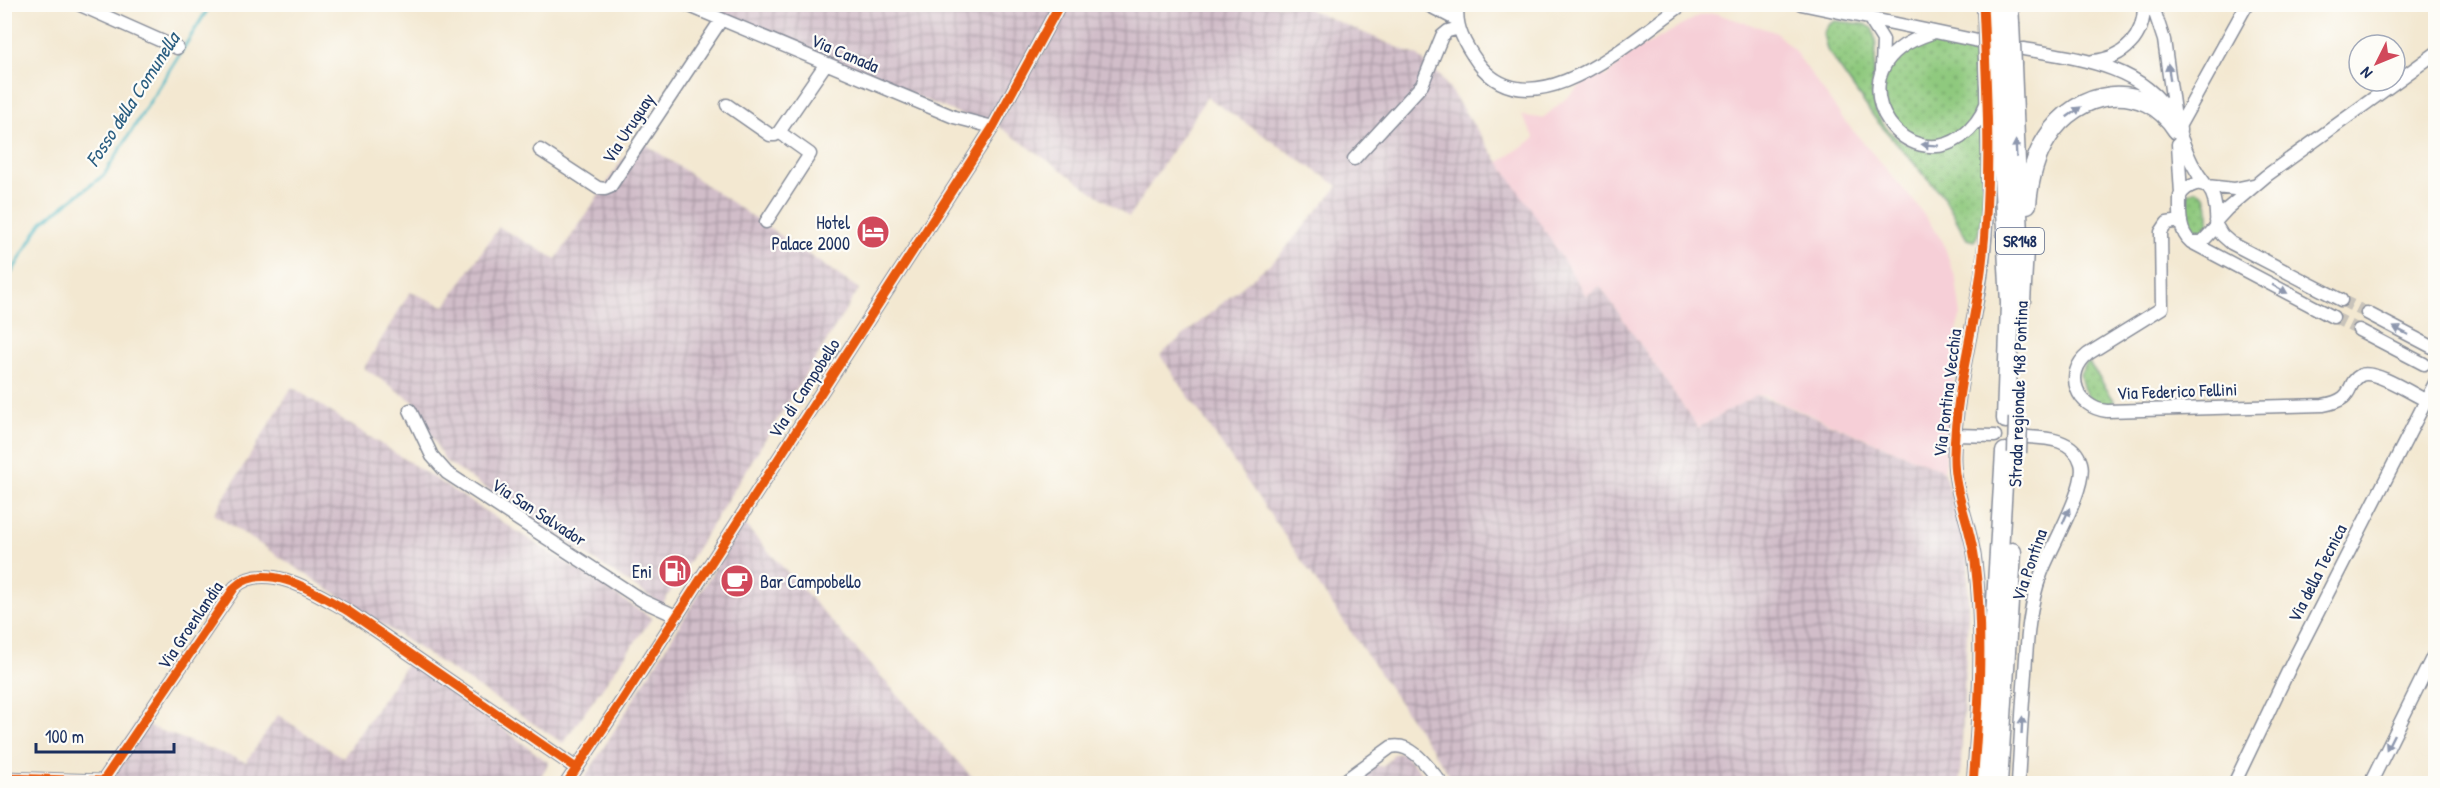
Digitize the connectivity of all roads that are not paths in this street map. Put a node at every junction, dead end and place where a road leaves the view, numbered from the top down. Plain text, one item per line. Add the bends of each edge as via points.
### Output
1 (78, 4) edge
2 (685, 4) edge
3 (1060, 4) edge
4 (1426, 4) edge
5 (1458, 4) edge
6 (1683, 4) edge
7 (1801, 4) edge
8 (1983, 4) edge
9 (2144, 4) edge
10 (2152, 4) edge
11 (2247, 4) edge
12 (2001, 12) edge
13 (721, 20) junction
14 (1871, 21) junction
15 (1458, 24) junction
16 (1932, 33) junction
17 (1978, 41) dead end
18 (177, 48) dead end
19 (2024, 49) dead end
20 (2436, 53) edge
21 (2087, 61) junction
22 (1998, 64) junction
23 (825, 65) junction
24 (1881, 70) junction
25 (1987, 100) junction
26 (2173, 101) junction
27 (2192, 104) junction
28 (727, 105) dead end
29 (993, 127) junction
30 (2177, 130) junction
31 (779, 132) junction
32 (540, 150) dead end
33 (1354, 159) dead end
34 (2266, 176) junction
35 (2207, 186) junction
36 (2181, 194) junction
37 (2181, 221) junction
38 (766, 222) dead end
39 (2216, 223) junction
40 (2191, 242) junction
41 (2269, 262) junction
42 (2261, 279) junction
43 (2021, 302) junction
44 (2367, 313) tunnel mouth
45 (2359, 330) tunnel mouth
46 (2435, 349) edge
47 (2424, 364) junction
48 (2432, 388) edge
49 (410, 410) dead end
50 (2012, 418) junction
51 (1955, 435) junction
52 (1995, 436) dead end
53 (2027, 437) dead end
54 (2011, 453) junction
55 (676, 616) junction
56 (2436, 650) edge
57 (576, 768) junction
58 (4, 778) edge
59 (566, 783) edge
60 (1340, 783) edge
61 (1442, 783) edge
62 (1973, 783) edge
63 (1985, 783) edge
64 (1998, 783) edge
65 (2018, 783) edge
66 (2234, 783) edge
67 (2370, 783) edge

1 - 18 street
2 - 13 street, Via Canada
3 - 29 street, Via di Campobello
4 - 15 street
5 - 15 street
6 - 15 street via 1599,65 1573,78 1527,90 1503,85 1487,74 1472,55
7 - 14 street
8 - 12 street
9 - 21 street via 2140,30 2130,46 2114,56
26 -> 10 street via 2164,39
11 - 27 street
12 - 22 highway, Strada regionale 148 Pontina / SR148, bridge
13 - 23 street, Via Canada
13 - 32 street, Via Uruguay via 610,188 598,188
14 - 16 street
14 - 24 street via 1882,40
15 - 33 street via 1440,39 1422,85
16 - 17 street
16 - 24 street via 1900,47
19 - 21 street
20 - 34 street
21 - 30 street via 2116,70 2144,87 2166,107
22 - 25 street, Via Pontina Vecchia
43 -> 22 highway, Strada regionale 148 Pontina / SR148
22 - 50 highway, Strada regionale 148 Pontina / SR148
23 - 29 street, Via Canada via 954,117
23 - 31 street
25 -> 24 street via 1978,120 1958,139 1937,146 1920,144 1898,132 1884,114 1878,97
25 - 51 street, Via Pontina Vecchia via 1989,147 1982,262
26 - 27 street via 2182,107
26 - 30 street
27 - 30 street
28 - 31 street via 770,135
29 - 55 street, Via di Campobello
30 - 35 street via 2191,164
30 - 36 street
43 -> 30 highway via 2030,181 2034,164 2051,132 2087,103 2118,95 2147,102
31 - 38 street via 810,156
34 - 35 street via 2241,188
34 - 39 street
35 - 36 street via 2193,185
35 - 39 street via 2213,195
36 - 37 street
37 - 40 street
37 - 48 street, Via Federico Fellini via 2169,222 2161,230 2162,308 2078,364 2075,387 2088,405 2107,411 2323,405 2344,398 2357,378 2368,374
39 - 40 street via 2205,241
39 - 41 street via 2229,241
40 - 42 street
41 - 42 street
42 -> 41 street via 2332,316 2339,299
43 - 50 highway, Strada regionale 148 Pontina / SR148
46 -> 44 street
45 - 47 street
46 - 47 street via 2425,353
47 - 48 street
48 - 66 street, Via della Tecnica
49 - 55 street, Via San Salvador via 432,456 447,473 643,601
50 - 54 highway, Strada regionale 148 Pontina / SR148, bridge
51 - 52 street
51 - 62 street, Via Pontina Vecchia via 1956,484 1977,573 1979,651
65 -> 53 street, Via Pontina via 2032,610 2040,576 2079,488 2082,472 2078,456 2068,446 2054,439
54 - 63 highway
54 - 64 highway, Strada regionale 148 Pontina / SR148
55 - 57 street, Via di Campobello
56 -> 67 street
57 - 58 street, Via Groenlandia via 348,611 281,579 261,575 245,579 235,587 103,781
57 - 59 street, Via di Campobello
60 - 61 street via 1398,745 1412,751

